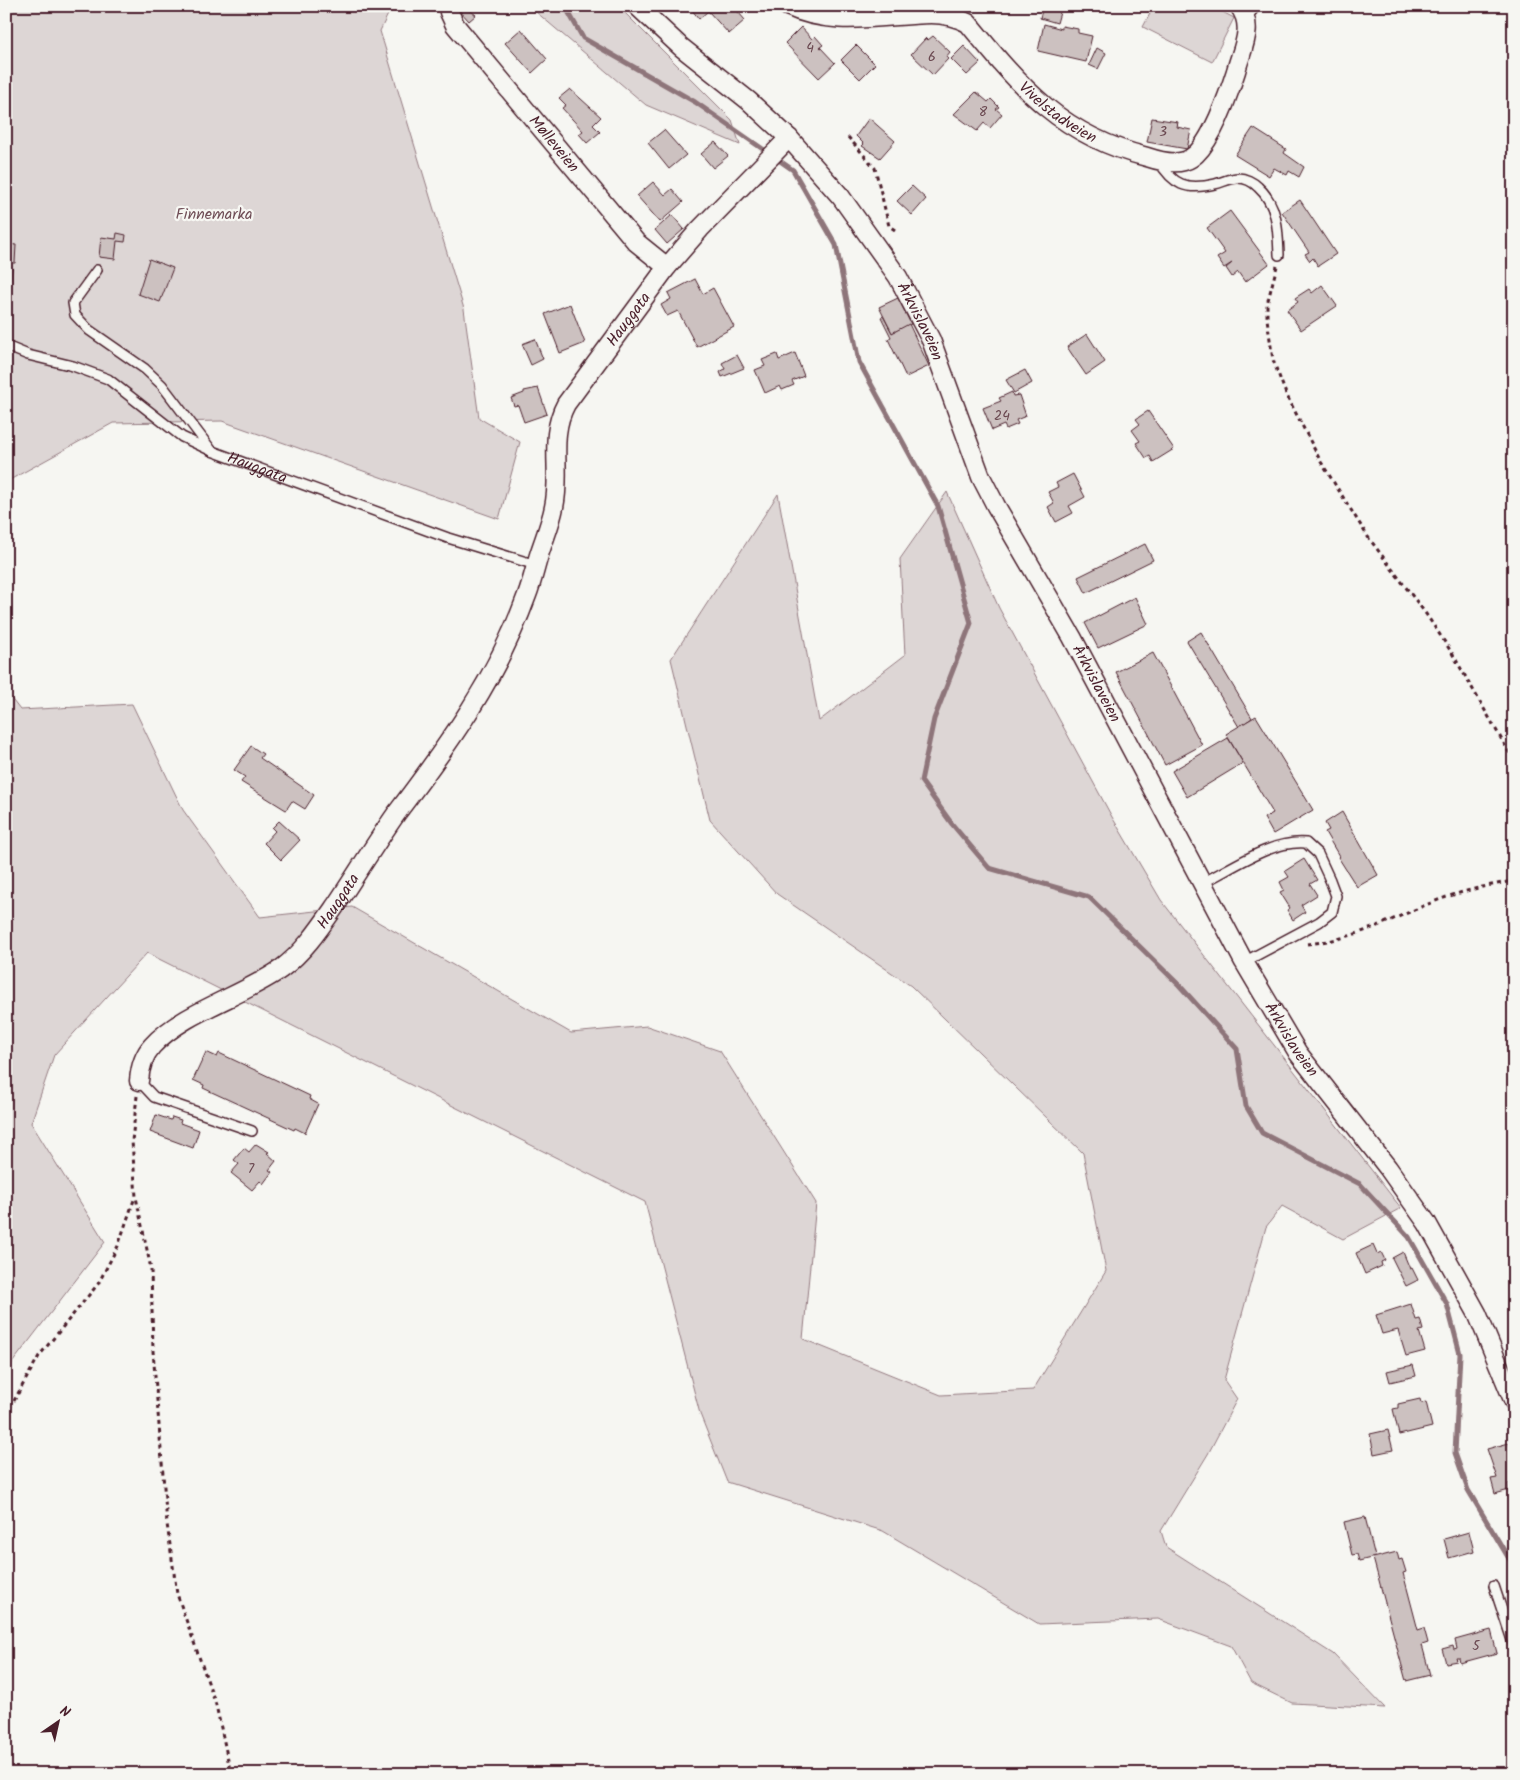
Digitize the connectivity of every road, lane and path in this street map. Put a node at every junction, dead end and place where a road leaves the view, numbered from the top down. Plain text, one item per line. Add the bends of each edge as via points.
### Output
1 (637, 6) edge
2 (787, 6) edge
3 (1247, 10) edge
4 (449, 12) dead end
5 (848, 137) dead end
6 (779, 148) junction
7 (1158, 160) junction
8 (895, 230) dead end
9 (1279, 255) joint
10 (667, 267) junction
11 (97, 270) dead end
12 (6, 346) edge
13 (212, 451) junction
14 (536, 565) junction
15 (1514, 761) edge
16 (1514, 882) edge
17 (1202, 883) junction
18 (1276, 946) junction
19 (1244, 962) junction
20 (139, 1081) junction
21 (252, 1131) dead end
22 (136, 1197) junction
23 (1514, 1402) edge
24 (6, 1415) edge
25 (1494, 1586) dead end
26 (1514, 1646) edge
27 (231, 1774) edge

1 - 6 street, Årkvislaveien via 681,47 749,101
2 - 7 street, Vivelstadveien via 838,19 943,14 962,20 1046,109 1098,141
3 - 7 street, Vivelstadveien via 1247,31 1232,82 1207,139 1191,159 1179,162
4 - 10 street, Mølleveien via 454,25 630,234 645,251
5 - 8 path via 875,168 889,226
6 - 10 street, Hauggata
6 - 17 street, Årkvislaveien via 841,197 898,277 931,340 988,492 1072,637
7 - 9 lane via 1171,180 1190,186 1200,187 1240,178 1255,184 1274,207
9 - 15 path via 1267,304 1267,319 1272,354 1286,394 1322,462 1368,537 1452,653
10 - 14 street, Hauggata via 558,418 554,507
11 - 13 lane, Hauggata via 73,303 75,315 89,330 154,377
12 - 13 lane via 108,379 182,437
13 - 14 lane, Hauggata via 457,541
14 - 20 street, Hauggata via 511,638 478,699 313,938 283,968 163,1036 143,1060
16 - 18 path via 1484,886 1422,906 1379,927 1337,940
17 - 18 lane via 1280,845 1306,842 1312,847 1330,880 1336,905 1326,918
17 - 19 street, Årkvislaveien
18 - 19 lane
19 - 23 street, Årkvislaveien via 1298,1053 1431,1229 1476,1313
20 - 21 lane via 154,1097
20 - 22 path via 132,1141
22 - 24 path via 118,1246 98,1284 39,1356
22 - 27 path via 151,1269 152,1351 166,1524 177,1594 216,1704
25 - 26 lane

